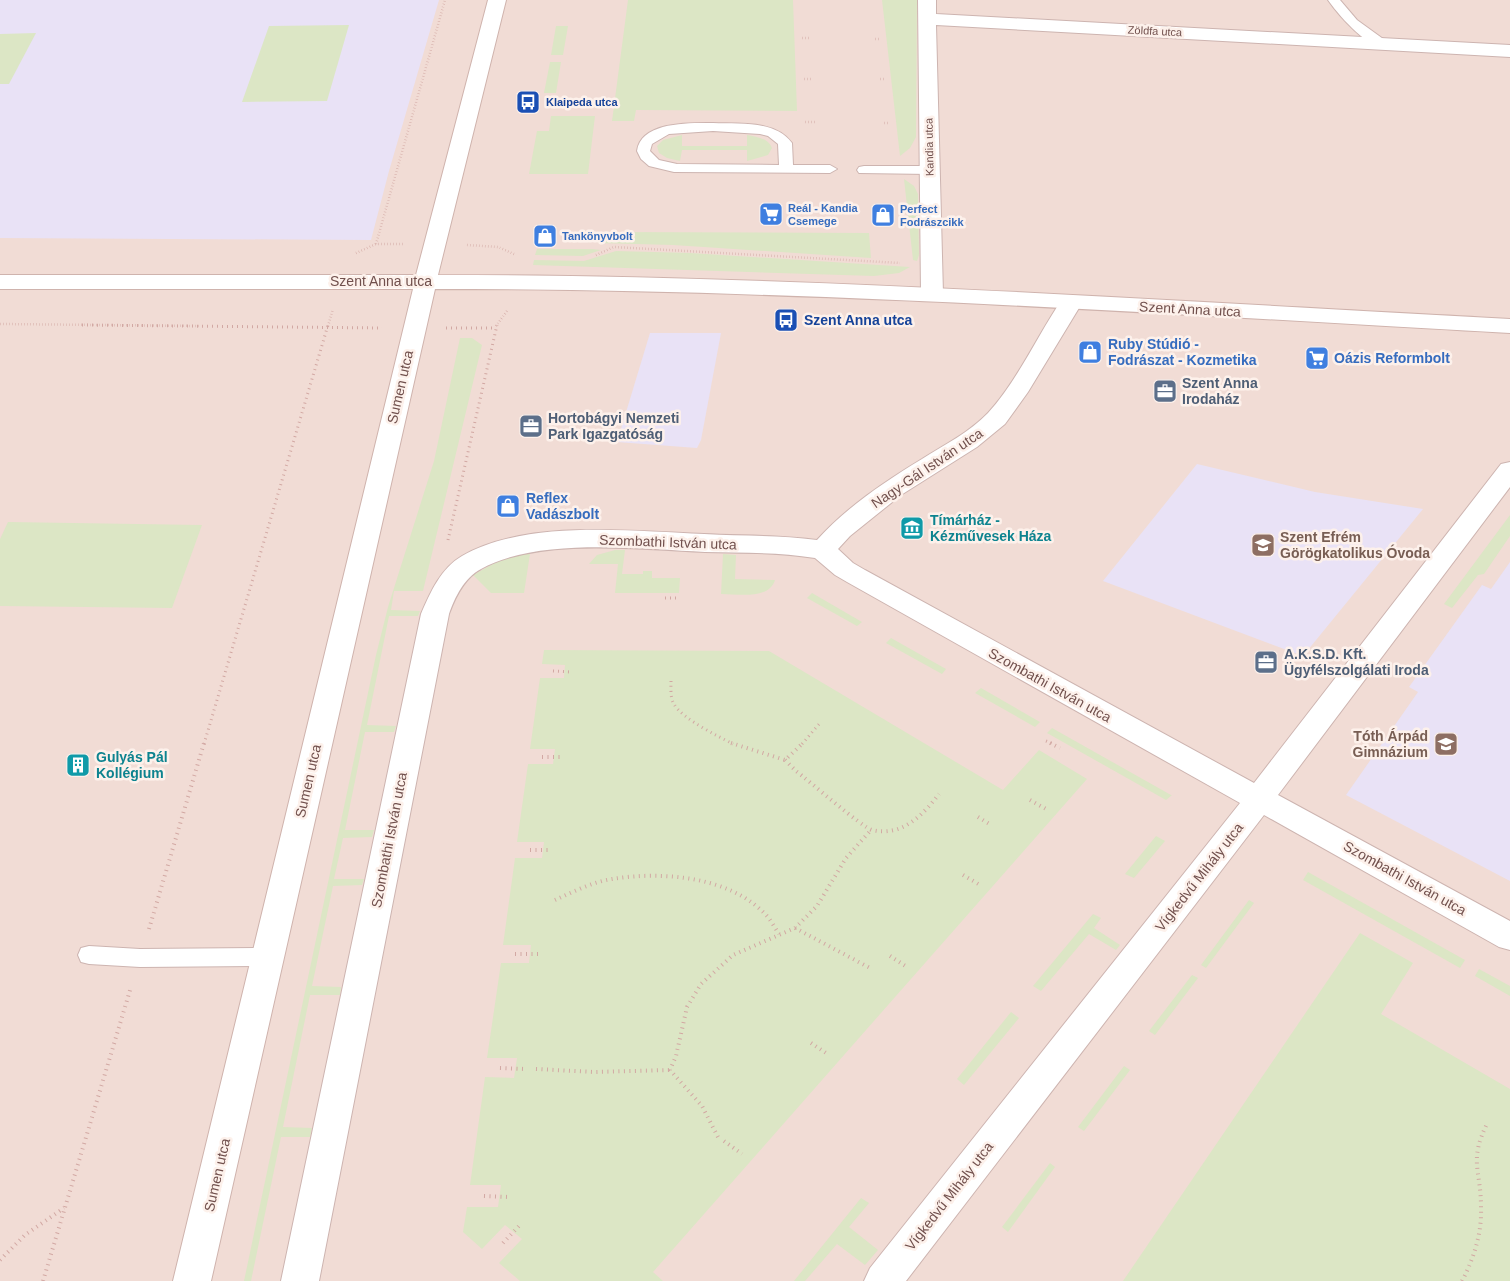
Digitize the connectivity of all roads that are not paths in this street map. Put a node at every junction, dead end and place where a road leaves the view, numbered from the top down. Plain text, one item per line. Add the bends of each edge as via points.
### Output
1 (497, 0) edge
2 (1334, 0) edge
3 (928, 10) edge
4 (1382, 44) junction
5 (1510, 51) edge
6 (786, 169) junction
7 (830, 169) dead end
8 (864, 170) dead end
9 (930, 170) junction
10 (426, 281) junction
11 (0, 282) edge
12 (932, 294) junction
13 (1071, 303) junction
14 (1510, 326) edge
15 (1510, 470) edge
16 (823, 550) junction
17 (1258, 799) junction
18 (1510, 936) edge
19 (89, 955) dead end
20 (266, 957) junction
21 (192, 1281) edge
22 (300, 1281) edge
23 (883, 1281) edge

1 - 10 street
2 - 4 lane via 1353,23
3 - 4 street, Zöldfa utca
3 - 9 street, Kandia utca
4 - 5 street, Zöldfa utca
6 - 6 lane via 785,142 773,133 760,130 674,129 655,134 647,140 644,148 644,154 651,161 669,167
6 - 7 lane
8 - 9 lane
9 - 12 street, Kandia utca
10 - 11 street, Szent Anna utca
10 - 12 street, Szent Anna utca
10 - 20 street, Sumen utca
12 - 13 street, Szent Anna utca
13 - 14 street, Szent Anna utca
13 - 16 street, Nagy-Gál István utca via 996,419 892,490 841,530
15 - 17 street, Vígkedvű Mihály utca
16 - 17 street, Szombathi István utca via 856,576
16 - 22 street, Szombathi István utca via 629,540 533,542 492,552 470,563 444,592 435,614
17 - 18 street, Szombathi István utca
17 - 23 street, Vígkedvű Mihály utca via 1234,834
19 - 20 lane
20 - 21 street, Sumen utca

